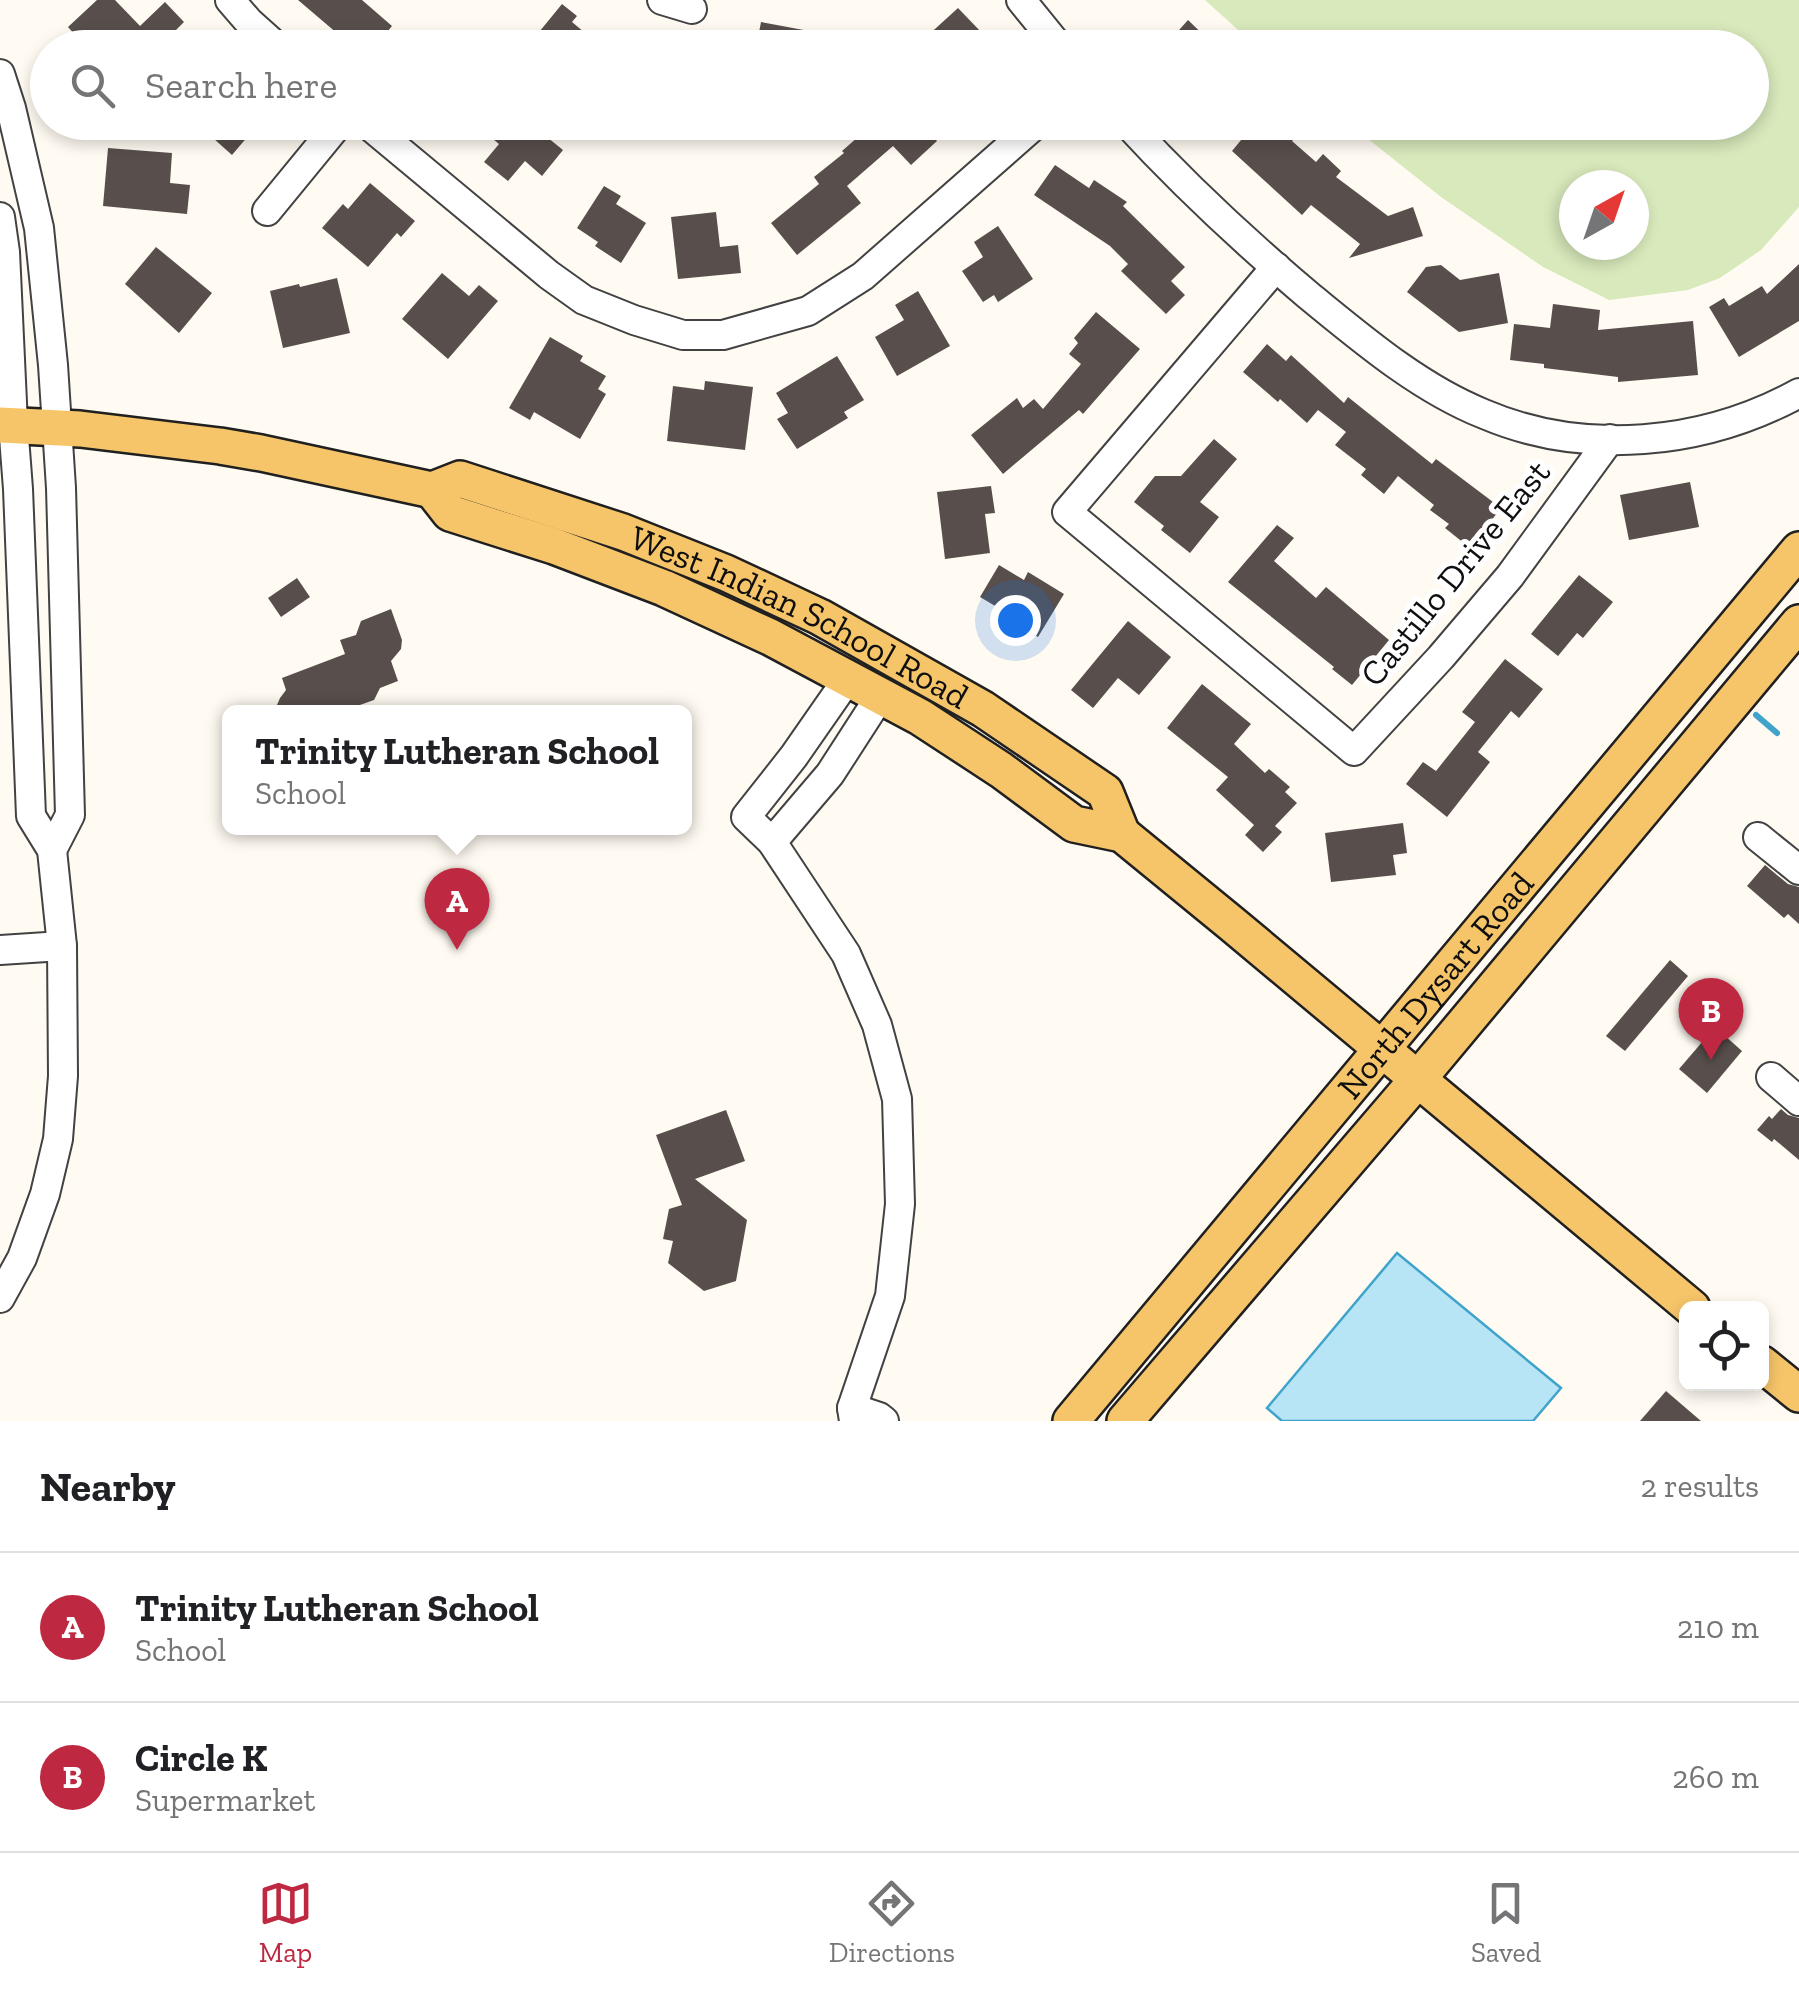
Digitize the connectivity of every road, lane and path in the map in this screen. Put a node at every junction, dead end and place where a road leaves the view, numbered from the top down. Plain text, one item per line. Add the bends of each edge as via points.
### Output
1 (230, 0) edge
2 (662, 0) edge
3 (1021, 0) edge
4 (692, 9) dead end
5 (258, 30) edge
6 (1045, 30) edge
7 (0, 74) edge
8 (7, 121) edge
9 (325, 140) edge
10 (387, 140) edge
11 (1018, 140) edge
12 (1143, 140) edge
13 (267, 211) dead end
14 (0, 216) edge
15 (1276, 268) junction
16 (1799, 393) edge
17 (6, 424) edge
18 (58, 428) junction
19 (1610, 440) junction
20 (432, 490) junction
21 (1799, 550) edge
22 (1799, 623) edge
23 (849, 677) junction
24 (881, 696) junction
25 (1122, 834) junction
26 (1758, 837) dead end
27 (772, 842) junction
28 (52, 850) junction
29 (1799, 870) edge
30 (62, 946) junction
31 (0, 950) edge
32 (1381, 1049) junction
33 (1771, 1077) dead end
34 (1418, 1079) junction
35 (1799, 1101) edge
36 (0, 1298) edge
37 (1684, 1301) edge
38 (1769, 1370) edge
39 (1799, 1394) edge
40 (853, 1414) edge
41 (884, 1421) edge
42 (1071, 1421) edge
43 (1124, 1421) edge

1 - 5 street
2 - 4 street
3 - 6 street
7 - 8 street
8 - 18 street via 39,228
9 - 13 street
10 - 11 street via 584,300 683,335 724,335 808,312 863,276
12 - 15 street
14 - 17 street
15 - 19 street via 1451,399 1515,426
15 - 19 street, Castillo Drive East via 1067,512 1354,751 1500,589
16 - 19 street via 1687,434
17 - 18 main road, West Indian School Road
17 - 28 street via 18,490 31,816
18 - 20 main road, West Indian School Road via 262,453
18 - 28 street via 70,815
20 - 23 main road, West Indian School Road via 450,513 664,588
20 - 25 main road, West Indian School Road via 460,479 507,493 661,547 820,618 983,708 1105,792
21 - 32 main road, North Dysart Road
22 - 34 main road, North Dysart Road
23 - 24 main road, West Indian School Road
23 - 27 street via 746,816
24 - 25 main road, West Indian School Road via 1074,824
24 - 27 street via 830,774
25 - 32 main road, West Indian School Road
26 - 29 street
27 - 40 street via 846,954 878,1025 897,1099 900,1204 890,1296
28 - 30 street
30 - 31 street
30 - 36 street via 58,1139 32,1234
32 - 34 main road, West Indian School Road
32 - 42 main road, North Dysart Road
33 - 35 street
34 - 37 main road, West Indian School Road
34 - 43 main road, North Dysart Road
38 - 39 main road
40 - 41 street

